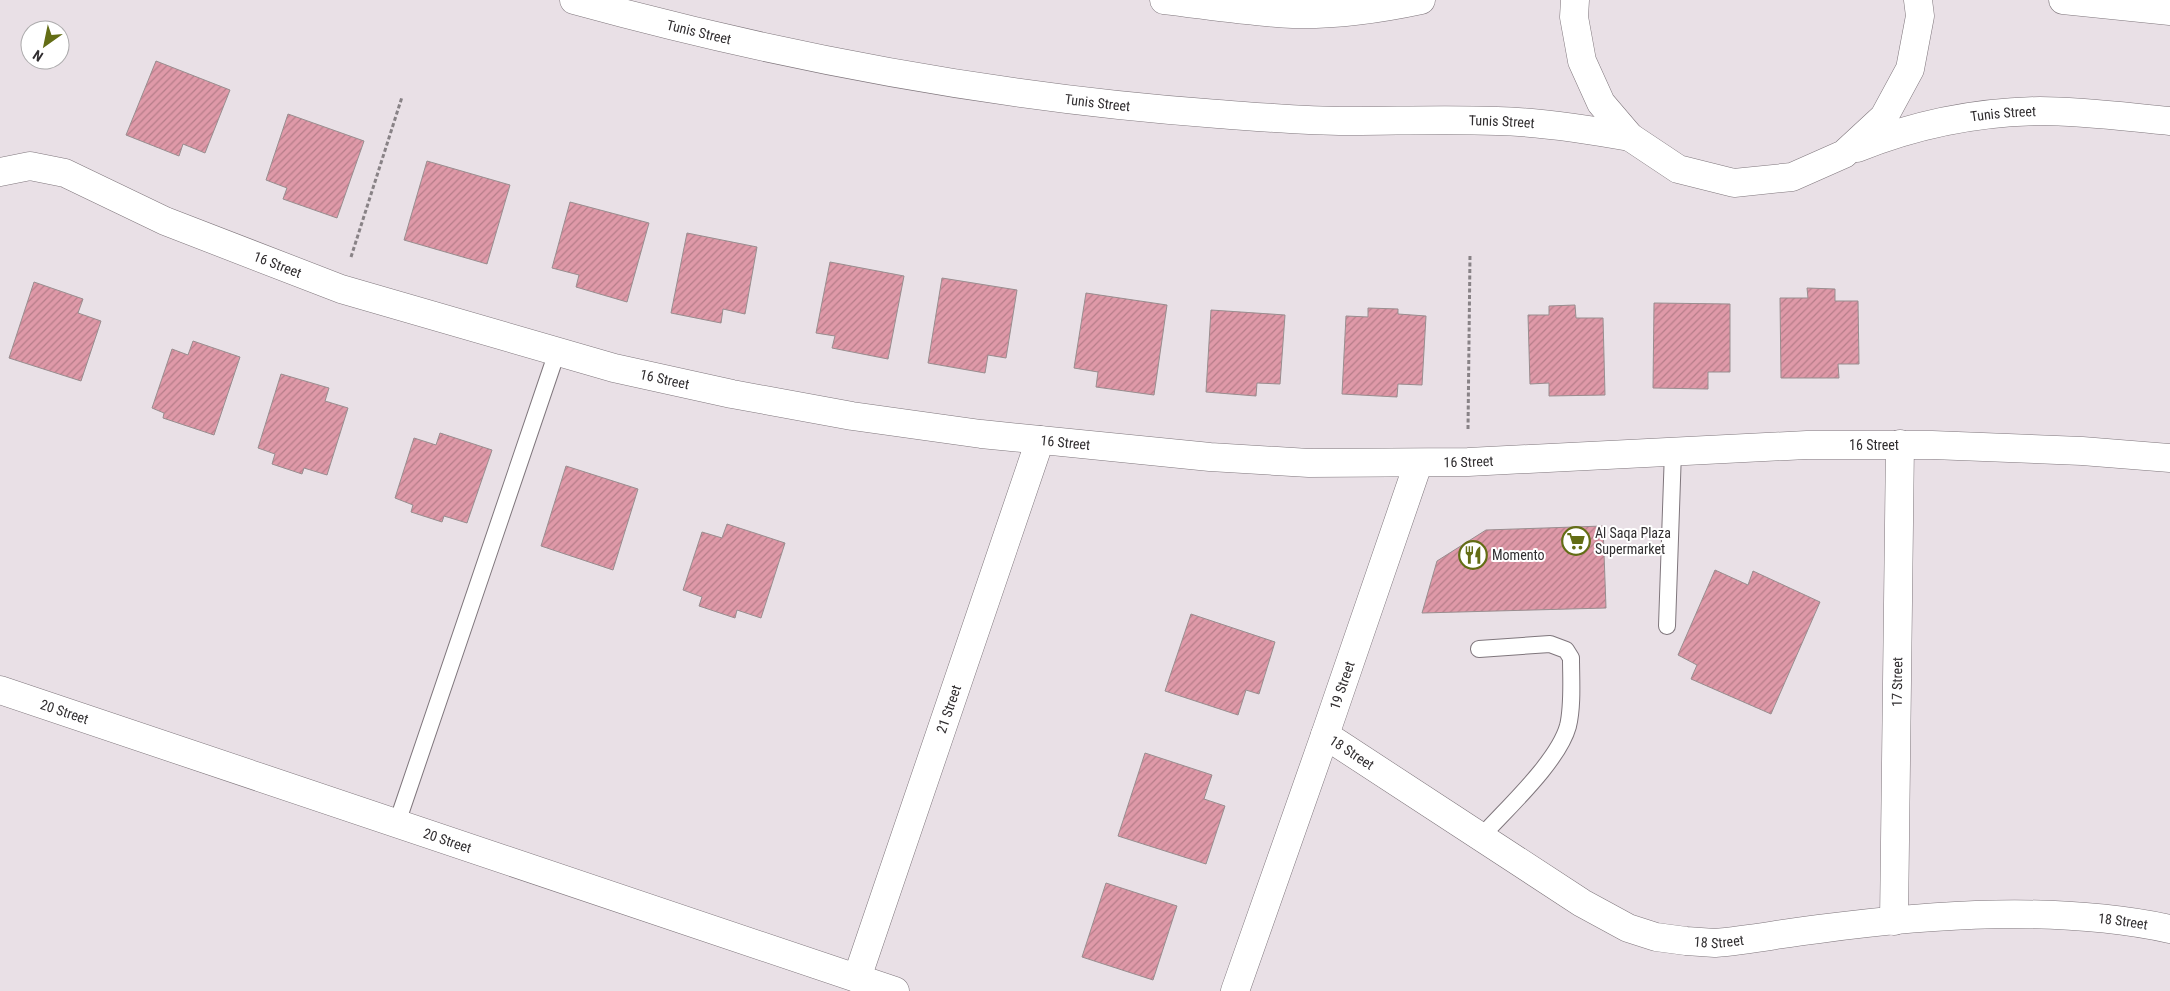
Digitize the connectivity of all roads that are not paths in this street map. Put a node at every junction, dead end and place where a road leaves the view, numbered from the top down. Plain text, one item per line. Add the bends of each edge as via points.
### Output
1 (574, 0) edge
2 (1164, 0) edge
3 (1422, 0) edge
4 (1575, 0) edge
5 (1918, 0) edge
6 (2063, 0) edge
7 (2170, 11) edge
8 (2170, 120) edge
9 (1630, 137) junction
10 (1844, 154) junction
11 (0, 172) edge
12 (557, 352) junction
13 (1040, 440) junction
14 (1900, 444) junction
15 (1674, 451) junction
16 (2170, 458) edge
17 (1418, 464) junction
18 (1667, 626) dead end
19 (1479, 649) dead end
20 (0, 690) edge
21 (1325, 735) junction
22 (397, 823) junction
23 (1481, 837) junction
24 (1894, 921) junction
25 (2170, 928) edge
26 (857, 978) junction
27 (895, 991) edge
28 (1234, 991) edge

1 - 9 street, Tunis Street via 668,26 892,74 1092,103 1344,121 1498,121 1557,125
2 - 3 street via 1294,14 1335,13
4 - 9 street via 1574,17 1582,61 1601,102
5 - 10 street via 1920,16 1910,69 1884,117
6 - 7 street
8 - 10 street, Tunis Street via 2041,111 2000,113 1920,126
9 - 10 street, Tunis Street via 1678,169 1734,183 1792,177
11 - 12 street, 16 Street via 30,166 64,173 165,221 341,289
12 - 13 street, 16 Street via 732,394 852,416
12 - 22 lane
13 - 17 street, 16 Street via 1230,458
13 - 26 street, 21 Street
14 - 15 street, 16 Street
14 - 16 street, 16 Street
14 - 24 street, 17 Street
15 - 17 street, 16 Street
15 - 18 lane
17 - 21 street, 19 Street
19 - 23 lane via 1550,644 1566,650 1571,658 1568,726 1561,744 1549,762
20 - 22 street, 20 Street
21 - 23 street, 18 Street
21 - 28 street, 19 Street
22 - 26 street, 20 Street
23 - 24 street, 18 Street via 1591,908 1628,928 1656,937 1714,943
24 - 25 street, 18 Street via 2042,915
26 - 27 street, 20 Street

